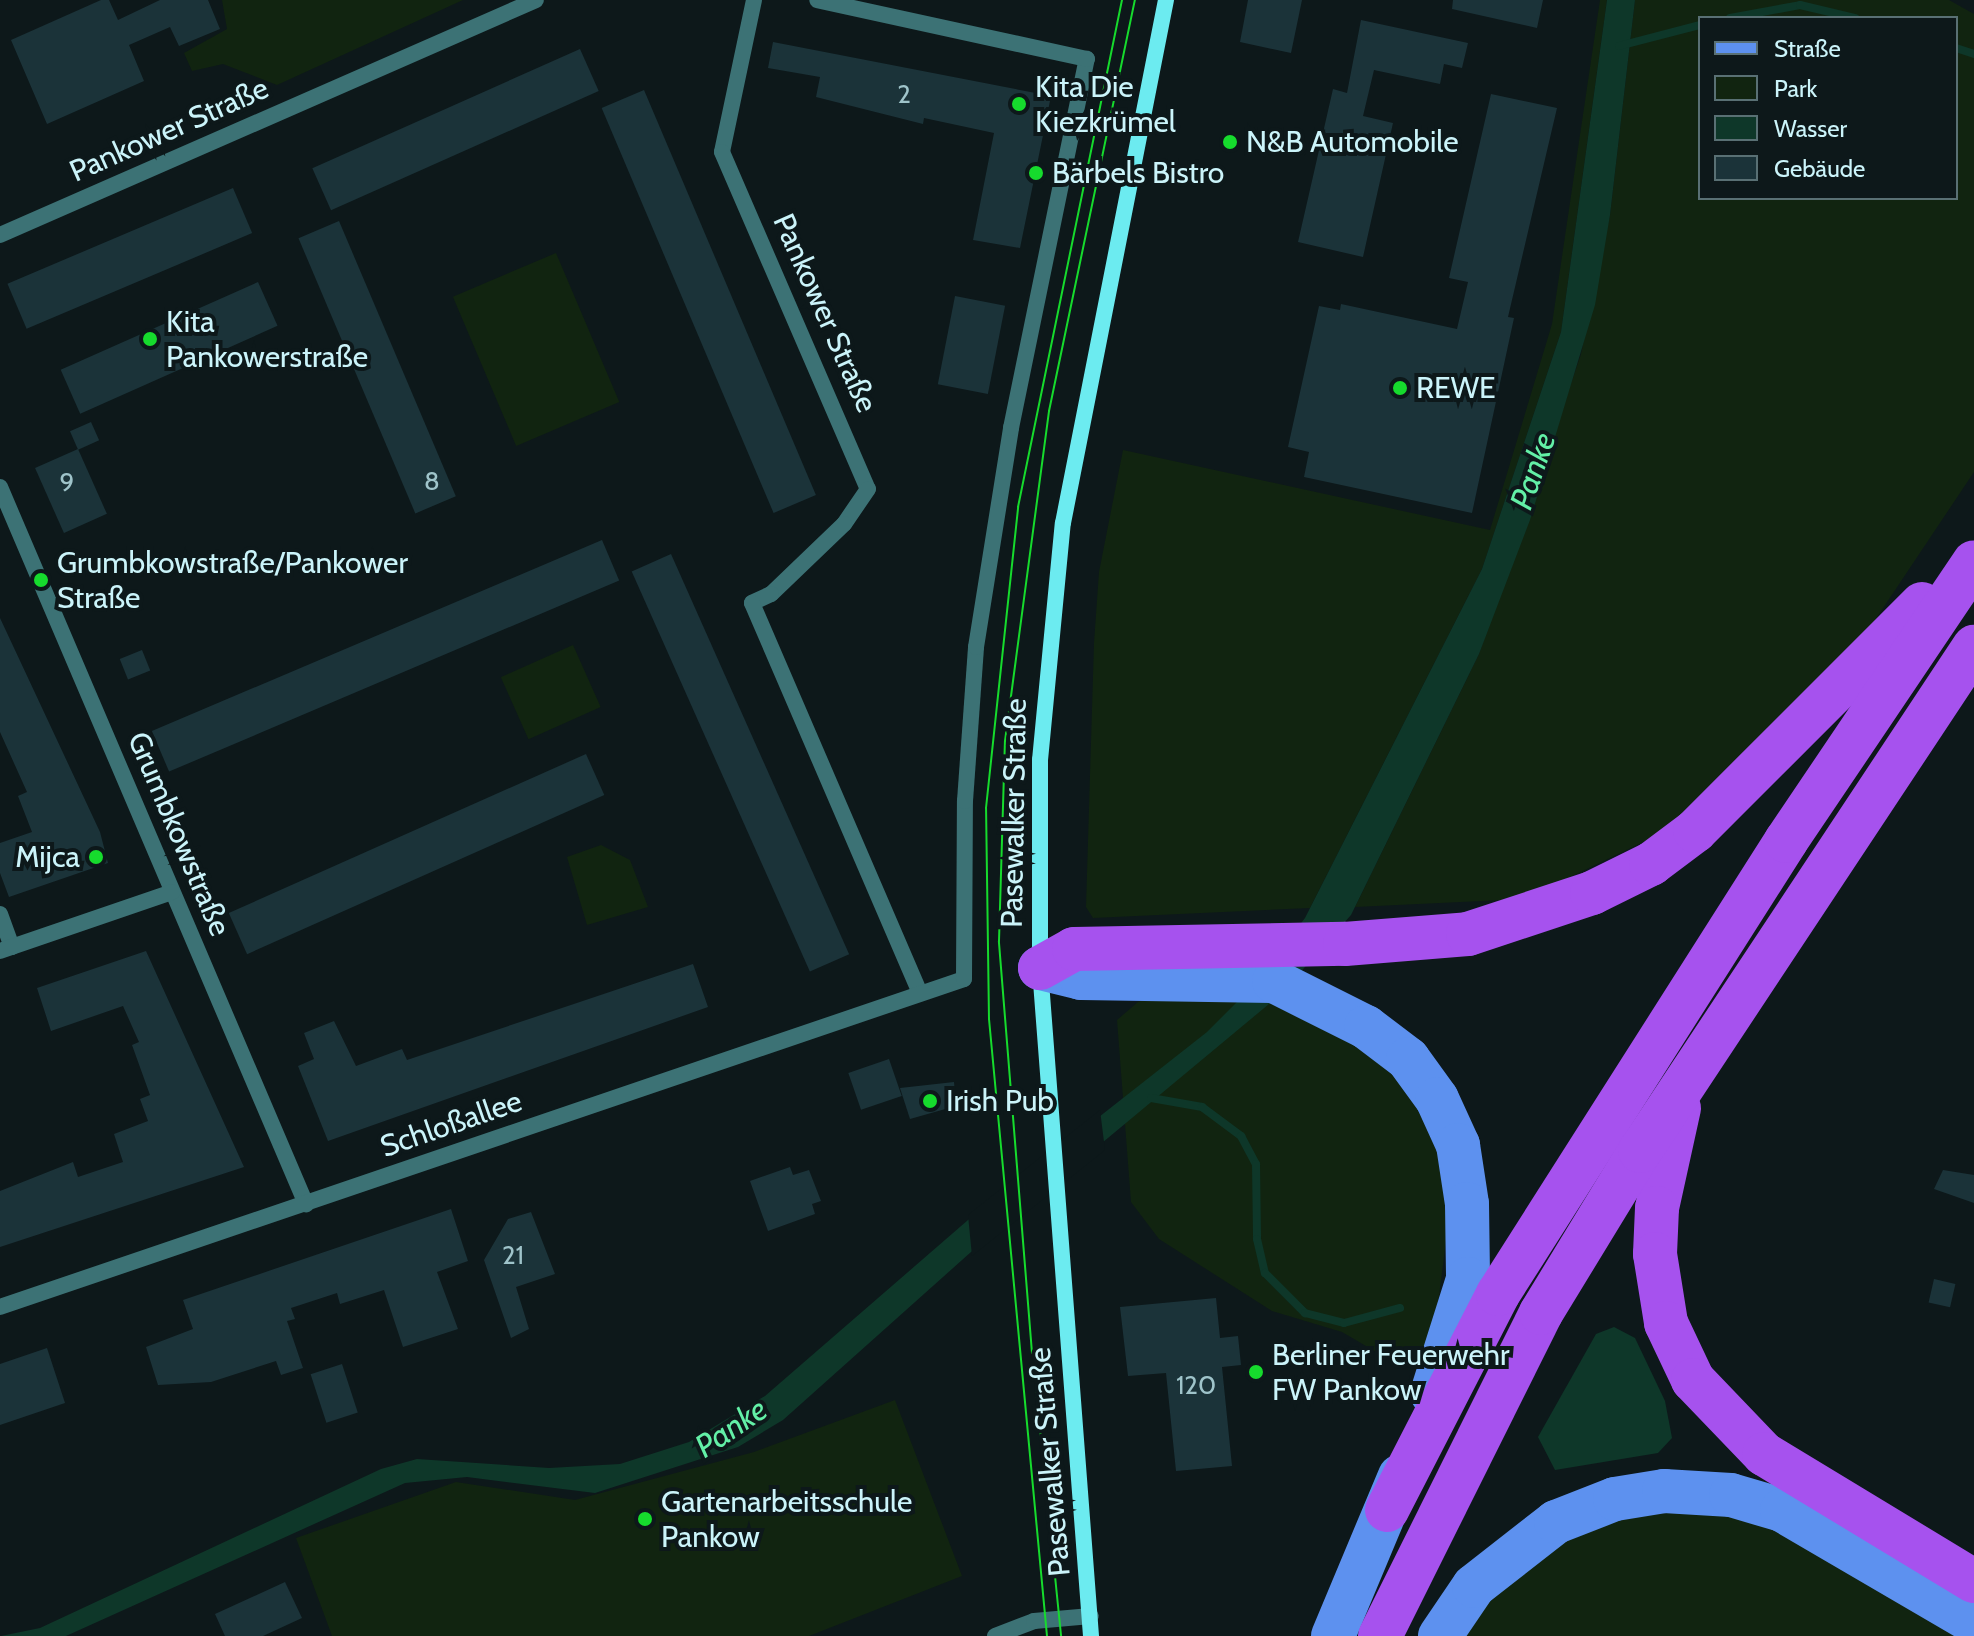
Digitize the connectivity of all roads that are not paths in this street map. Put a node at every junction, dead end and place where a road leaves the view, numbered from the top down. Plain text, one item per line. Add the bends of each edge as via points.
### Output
1 (536, 0) edge
2 (754, 0) edge
3 (817, 0) edge
4 (1166, 0) edge
5 (0, 235) edge
6 (0, 487) edge
7 (1974, 552) edge
8 (1974, 562) edge
9 (1974, 647) edge
10 (172, 892) junction
11 (0, 914) edge
12 (6, 949) edge
13 (1040, 968) junction
14 (964, 979) joint
15 (920, 993) junction
16 (1684, 1087) junction
17 (306, 1204) junction
18 (0, 1307) edge
19 (1387, 1510) junction
20 (1974, 1581) edge
21 (1091, 1616) junction
22 (1974, 1622) edge
23 (995, 1636) edge
24 (1091, 1636) edge
25 (1333, 1636) edge
26 (1380, 1636) edge
27 (1440, 1636) edge

1 - 5 street, Pankower Straße
2 - 15 street, Pankower Straße via 722,152 868,489 844,524 771,594 752,603
3 - 14 street, Pasewalker Straße via 1087,59 1008,441 976,647 965,801
4 - 13 main road, Pasewalker Straße via 1063,523 1040,760
6 - 10 street, Grumbkowstraße
7 - 13 highway via 1695,831 1651,864 1592,893 1468,934 1345,944 1074,949
8 - 19 highway via 1786,841 1498,1294
9 - 16 highway
10 - 12 street
10 - 17 street, Grumbkowstraße
11 - 12 street
13 - 19 main road via 1081,978 1274,981 1366,1027 1408,1059 1437,1099 1458,1145 1468,1279
13 - 21 main road, Pasewalker Straße
14 - 15 street, Schloßallee
15 - 17 street, Schloßallee
16 - 20 highway via 1657,1208 1655,1254 1666,1323 1688,1371 1764,1454
16 - 26 highway via 1541,1313
17 - 18 street, Schloßallee
19 - 25 main road
21 - 23 street via 1034,1621
21 - 24 main road, Pasewalker Straße
22 - 27 main road via 1782,1510 1731,1495 1664,1491 1615,1499 1556,1522 1474,1586

